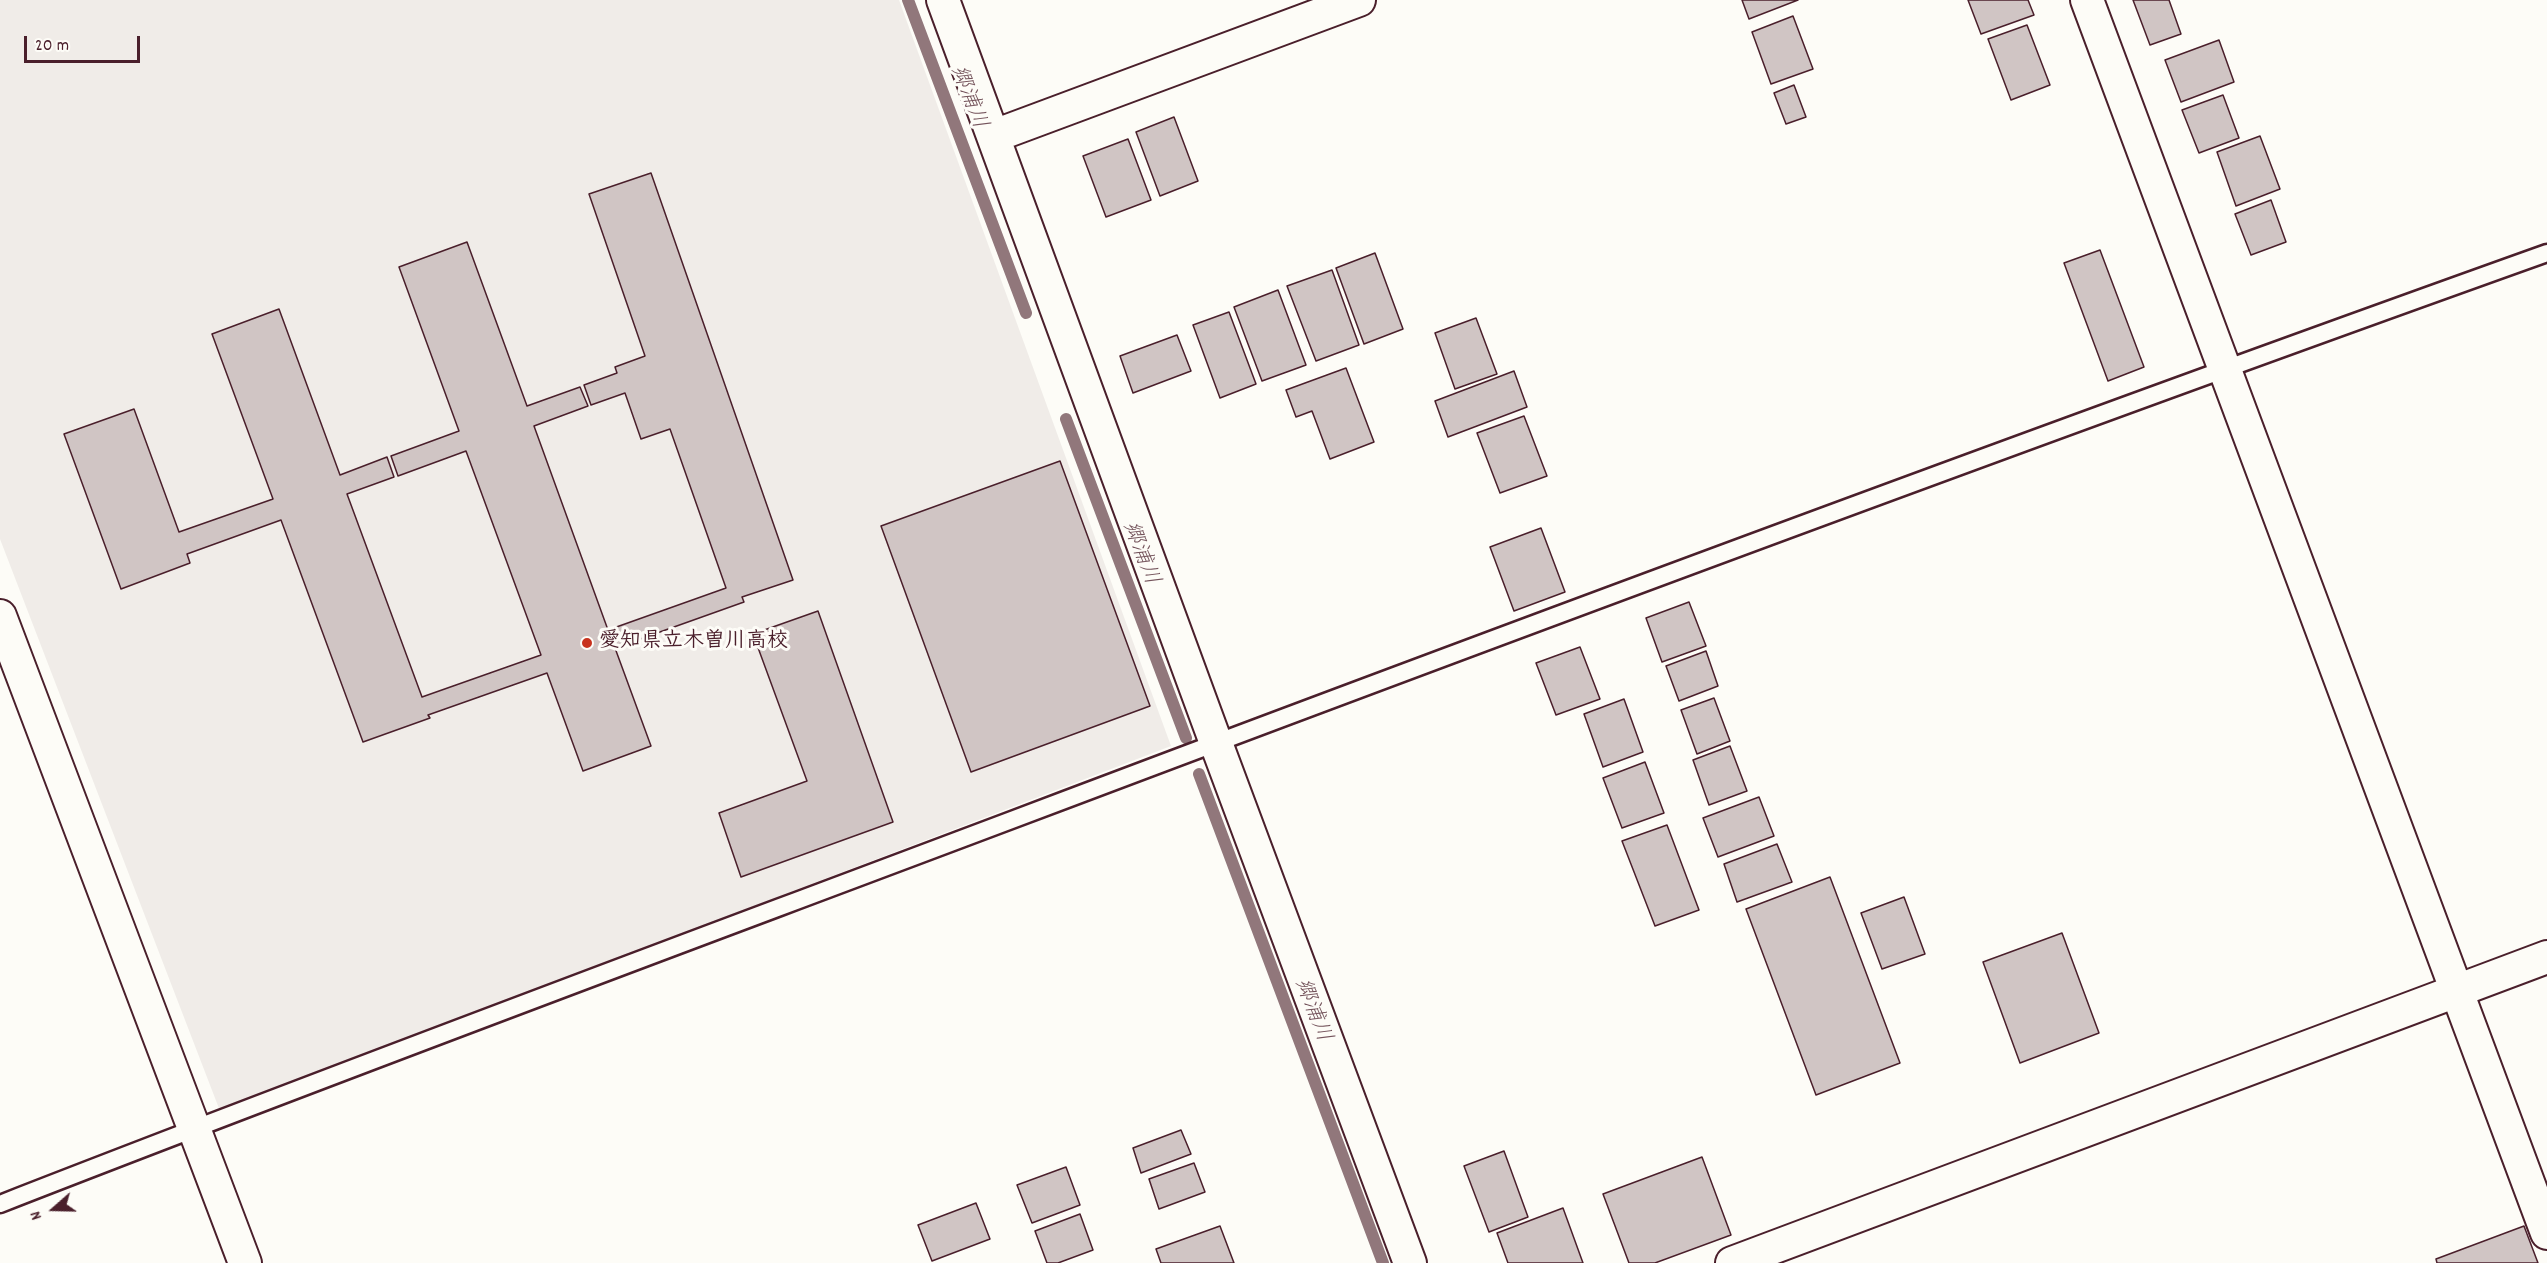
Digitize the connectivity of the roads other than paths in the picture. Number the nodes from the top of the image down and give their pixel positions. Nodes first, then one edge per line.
1 (943, 0) edge
2 (1359, 0) edge
3 (2087, 0) edge
4 (994, 136) junction
5 (2547, 253) edge
6 (2225, 368) junction
7 (0, 616) edge
8 (1216, 743) junction
9 (2547, 957) edge
10 (2456, 991) junction
11 (194, 1128) junction
12 (0, 1204) edge
13 (2547, 1233) edge
14 (245, 1263) edge
15 (1410, 1263) edge
16 (1732, 1263) edge

1 - 4 street
2 - 4 street
3 - 6 street
4 - 8 street
5 - 6 lane
6 - 8 lane
6 - 10 street
7 - 11 street
8 - 11 lane
8 - 15 street
9 - 10 street
10 - 13 street
10 - 16 street
11 - 12 lane
11 - 14 street

